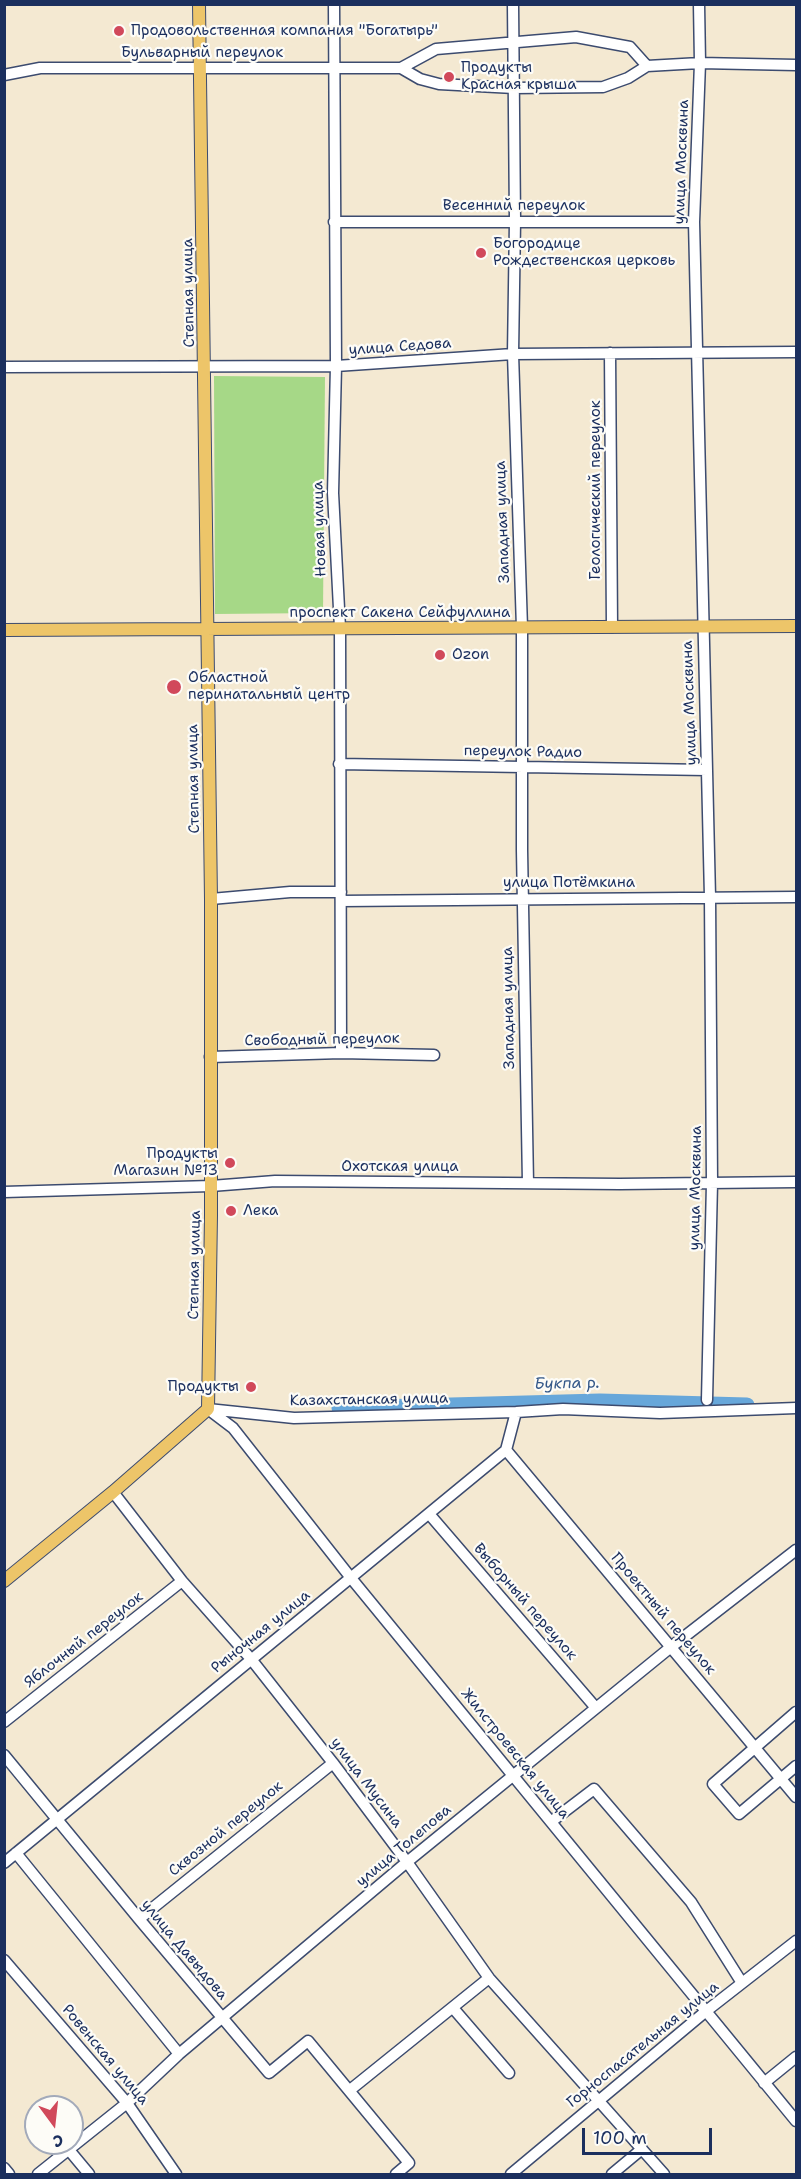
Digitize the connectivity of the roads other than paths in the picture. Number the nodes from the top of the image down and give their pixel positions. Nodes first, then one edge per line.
1 (199, 4) edge
2 (334, 4) edge
3 (513, 4) edge
4 (699, 4) edge
5 (513, 43) junction
6 (700, 63) junction
7 (796, 65) edge
8 (647, 66) junction
9 (200, 68) junction
10 (400, 68) junction
11 (336, 69) junction
12 (4, 75) edge
13 (514, 88) junction
14 (515, 221) junction
15 (334, 222) junction
16 (694, 222) junction
17 (796, 351) edge
18 (696, 352) junction
19 (610, 353) junction
20 (513, 354) junction
21 (336, 366) junction
22 (4, 367) edge
23 (205, 367) junction
24 (702, 626) junction
25 (796, 626) edge
26 (612, 627) junction
27 (340, 628) junction
28 (522, 628) junction
29 (207, 629) junction
30 (4, 630) edge
31 (339, 764) junction
32 (521, 766) junction
33 (707, 770) junction
34 (341, 896) junction
35 (710, 897) junction
36 (796, 897) edge
37 (211, 898) junction
38 (522, 898) junction
39 (341, 1053) junction
40 (434, 1054) dead end
41 (210, 1057) junction
42 (796, 1182) edge
43 (528, 1183) junction
44 (712, 1184) junction
45 (211, 1186) junction
46 (4, 1192) edge
47 (707, 1401) dead end
48 (796, 1408) edge
49 (208, 1409) junction
50 (516, 1412) junction
51 (506, 1450) junction
52 (113, 1492) junction
53 (430, 1515) junction
54 (796, 1550) edge
55 (351, 1578) junction
56 (4, 1581) edge
57 (182, 1581) junction
58 (671, 1647) junction
59 (251, 1659) junction
60 (596, 1708) junction
61 (796, 1712) edge
62 (4, 1722) edge
63 (756, 1747) junction
64 (4, 1755) edge
65 (333, 1763) junction
66 (796, 1766) edge
67 (514, 1774) junction
68 (782, 1779) junction
69 (796, 1797) edge
70 (57, 1818) junction
71 (552, 1821) junction
72 (16, 1852) junction
73 (407, 1862) junction
74 (4, 1863) edge
75 (139, 1919) junction
76 (796, 1941) edge
77 (4, 1960) edge
78 (489, 1978) junction
79 (742, 1983) junction
80 (453, 2008) junction
81 (705, 2012) junction
82 (223, 2020) junction
83 (179, 2054) junction
84 (796, 2057) edge
85 (509, 2073) dead end
86 (764, 2083) junction
87 (350, 2090) junction
88 (597, 2101) junction
89 (127, 2103) junction
90 (796, 2119) edge
91 (84, 2138) edge
92 (642, 2149) junction
93 (63, 2155) edge
94 (73, 2155) edge
95 (4, 2168) edge
96 (9, 2175) edge
97 (38, 2175) edge
98 (89, 2175) edge
99 (176, 2175) edge
100 (396, 2175) edge
101 (511, 2175) edge
102 (612, 2175) edge
103 (664, 2175) edge

1 - 9 main road, Степная улица
2 - 11 street, Новая улица
3 - 5 street, Западная улица
4 - 6 street, улица Москвина
5 - 8 street, Бульварный переулок
5 - 10 street, Бульварный переулок
5 - 13 street, Западная улица
6 - 7 street, Бульварный переулок
6 - 8 street, Бульварный переулок
6 - 16 street, улица Москвина
8 - 13 street, Бульварный переулок
9 - 11 street, Бульварный переулок
9 - 12 street, Бульварный переулок
9 - 23 main road, Степная улица
10 - 11 street, Бульварный переулок
10 - 13 street, Бульварный переулок
11 - 15 street, Новая улица
13 - 14 street, Западная улица
14 - 15 street, Весенний переулок
14 - 16 street, Весенний переулок
14 - 20 street, Западная улица
15 - 21 street, Новая улица
16 - 18 street, улица Москвина
17 - 18 street, улица Седова
18 - 19 street, улица Седова
18 - 24 street, улица Москвина
19 - 20 street, улица Седова
19 - 26 street, Геологический переулок
20 - 21 street, улица Седова
20 - 28 street, Западная улица
21 - 23 street, улица Седова
21 - 27 street, Новая улица
22 - 23 street, улица Седова
23 - 29 main road, Степная улица
24 - 25 main road, проспект Сакена Сейфуллина
24 - 26 main road, проспект Сакена Сейфуллина
24 - 33 street, улица Москвина
26 - 28 main road, проспект Сакена Сейфуллина
27 - 28 main road, проспект Сакена Сейфуллина
27 - 29 main road, проспект Сакена Сейфуллина
27 - 31 street, Новая улица
28 - 32 street, Западная улица
29 - 30 main road, проспект Сакена Сейфуллина
29 - 37 main road, Степная улица
31 - 32 street, переулок Радио
31 - 34 street, Новая улица
32 - 33 street, переулок Радио
32 - 38 street, Западная улица
33 - 35 street, улица Москвина
34 - 37 street, улица Потёмкина
34 - 38 street, улица Потёмкина
34 - 39 street, Новая улица
35 - 36 street, улица Потёмкина
35 - 38 street, улица Потёмкина
35 - 44 street, улица Москвина
37 - 41 main road, Степная улица
38 - 43 street, Западная улица
39 - 40 street, Свободный переулок
39 - 41 street, Свободный переулок
41 - 45 main road, Степная улица
42 - 44 street, Охотская улица
43 - 44 street, Охотская улица
43 - 45 street, Охотская улица
44 - 47 street, улица Москвина
45 - 46 street, Охотская улица
45 - 49 main road, Степная улица
48 - 50 street, Казахстанская улица
49 - 50 street, Казахстанская улица
49 - 52 main road
49 - 55 street, Жилстроевская улица
50 - 51 street
51 - 53 street, Рыночная улица
51 - 58 street, Проектный переулок
52 - 56 main road
52 - 57 street, улица Мусина
53 - 55 street, Рыночная улица
53 - 60 street, Выборный переулок
54 - 58 street, улица Толепова
55 - 59 street, Рыночная улица
55 - 67 street, Жилстроевская улица
57 - 59 street, улица Мусина
57 - 62 street, Яблочный переулок
58 - 60 street, улица Толепова
58 - 63 street, Проектный переулок
59 - 65 street, улица Мусина
59 - 70 street, Рыночная улица
60 - 67 street, улица Толепова
61 - 63 street
63 - 68 street, Проектный переулок
63 - 68 street
64 - 70 street, улица Давыдова
65 - 73 street, улица Мусина
65 - 75 street, Сквозной переулок
66 - 68 street
67 - 71 street, Жилстроевская улица
67 - 73 street, улица Толепова
68 - 69 street, Проектный переулок
70 - 72 street, Рыночная улица
70 - 75 street, улица Давыдова
71 - 79 street
71 - 81 street, Жилстроевская улица
72 - 74 street, Рыночная улица
72 - 83 street
73 - 78 street, улица Мусина
73 - 82 street, улица Толепова
75 - 82 street, улица Давыдова
76 - 79 street, Горноспасательная улица
77 - 89 street, Ровенская улица
78 - 80 street
78 - 88 street, улица Мусина
79 - 81 street, Горноспасательная улица
80 - 85 street
80 - 87 street
81 - 86 street, Жилстроевская улица
81 - 88 street, Горноспасательная улица
82 - 83 street, улица Толепова
82 - 87 street, улица Давыдова
83 - 89 street, улица Толепова
84 - 86 street
86 - 90 street, Жилстроевская улица
87 - 100 street, улица Давыдова
88 - 92 street, улица Мусина
88 - 101 street, Горноспасательная улица
89 - 91 street, улица Толепова
89 - 99 street, Ровенская улица
92 - 102 street
92 - 103 street, улица Мусина
93 - 97 street, улица Толепова
94 - 98 street
95 - 96 street

